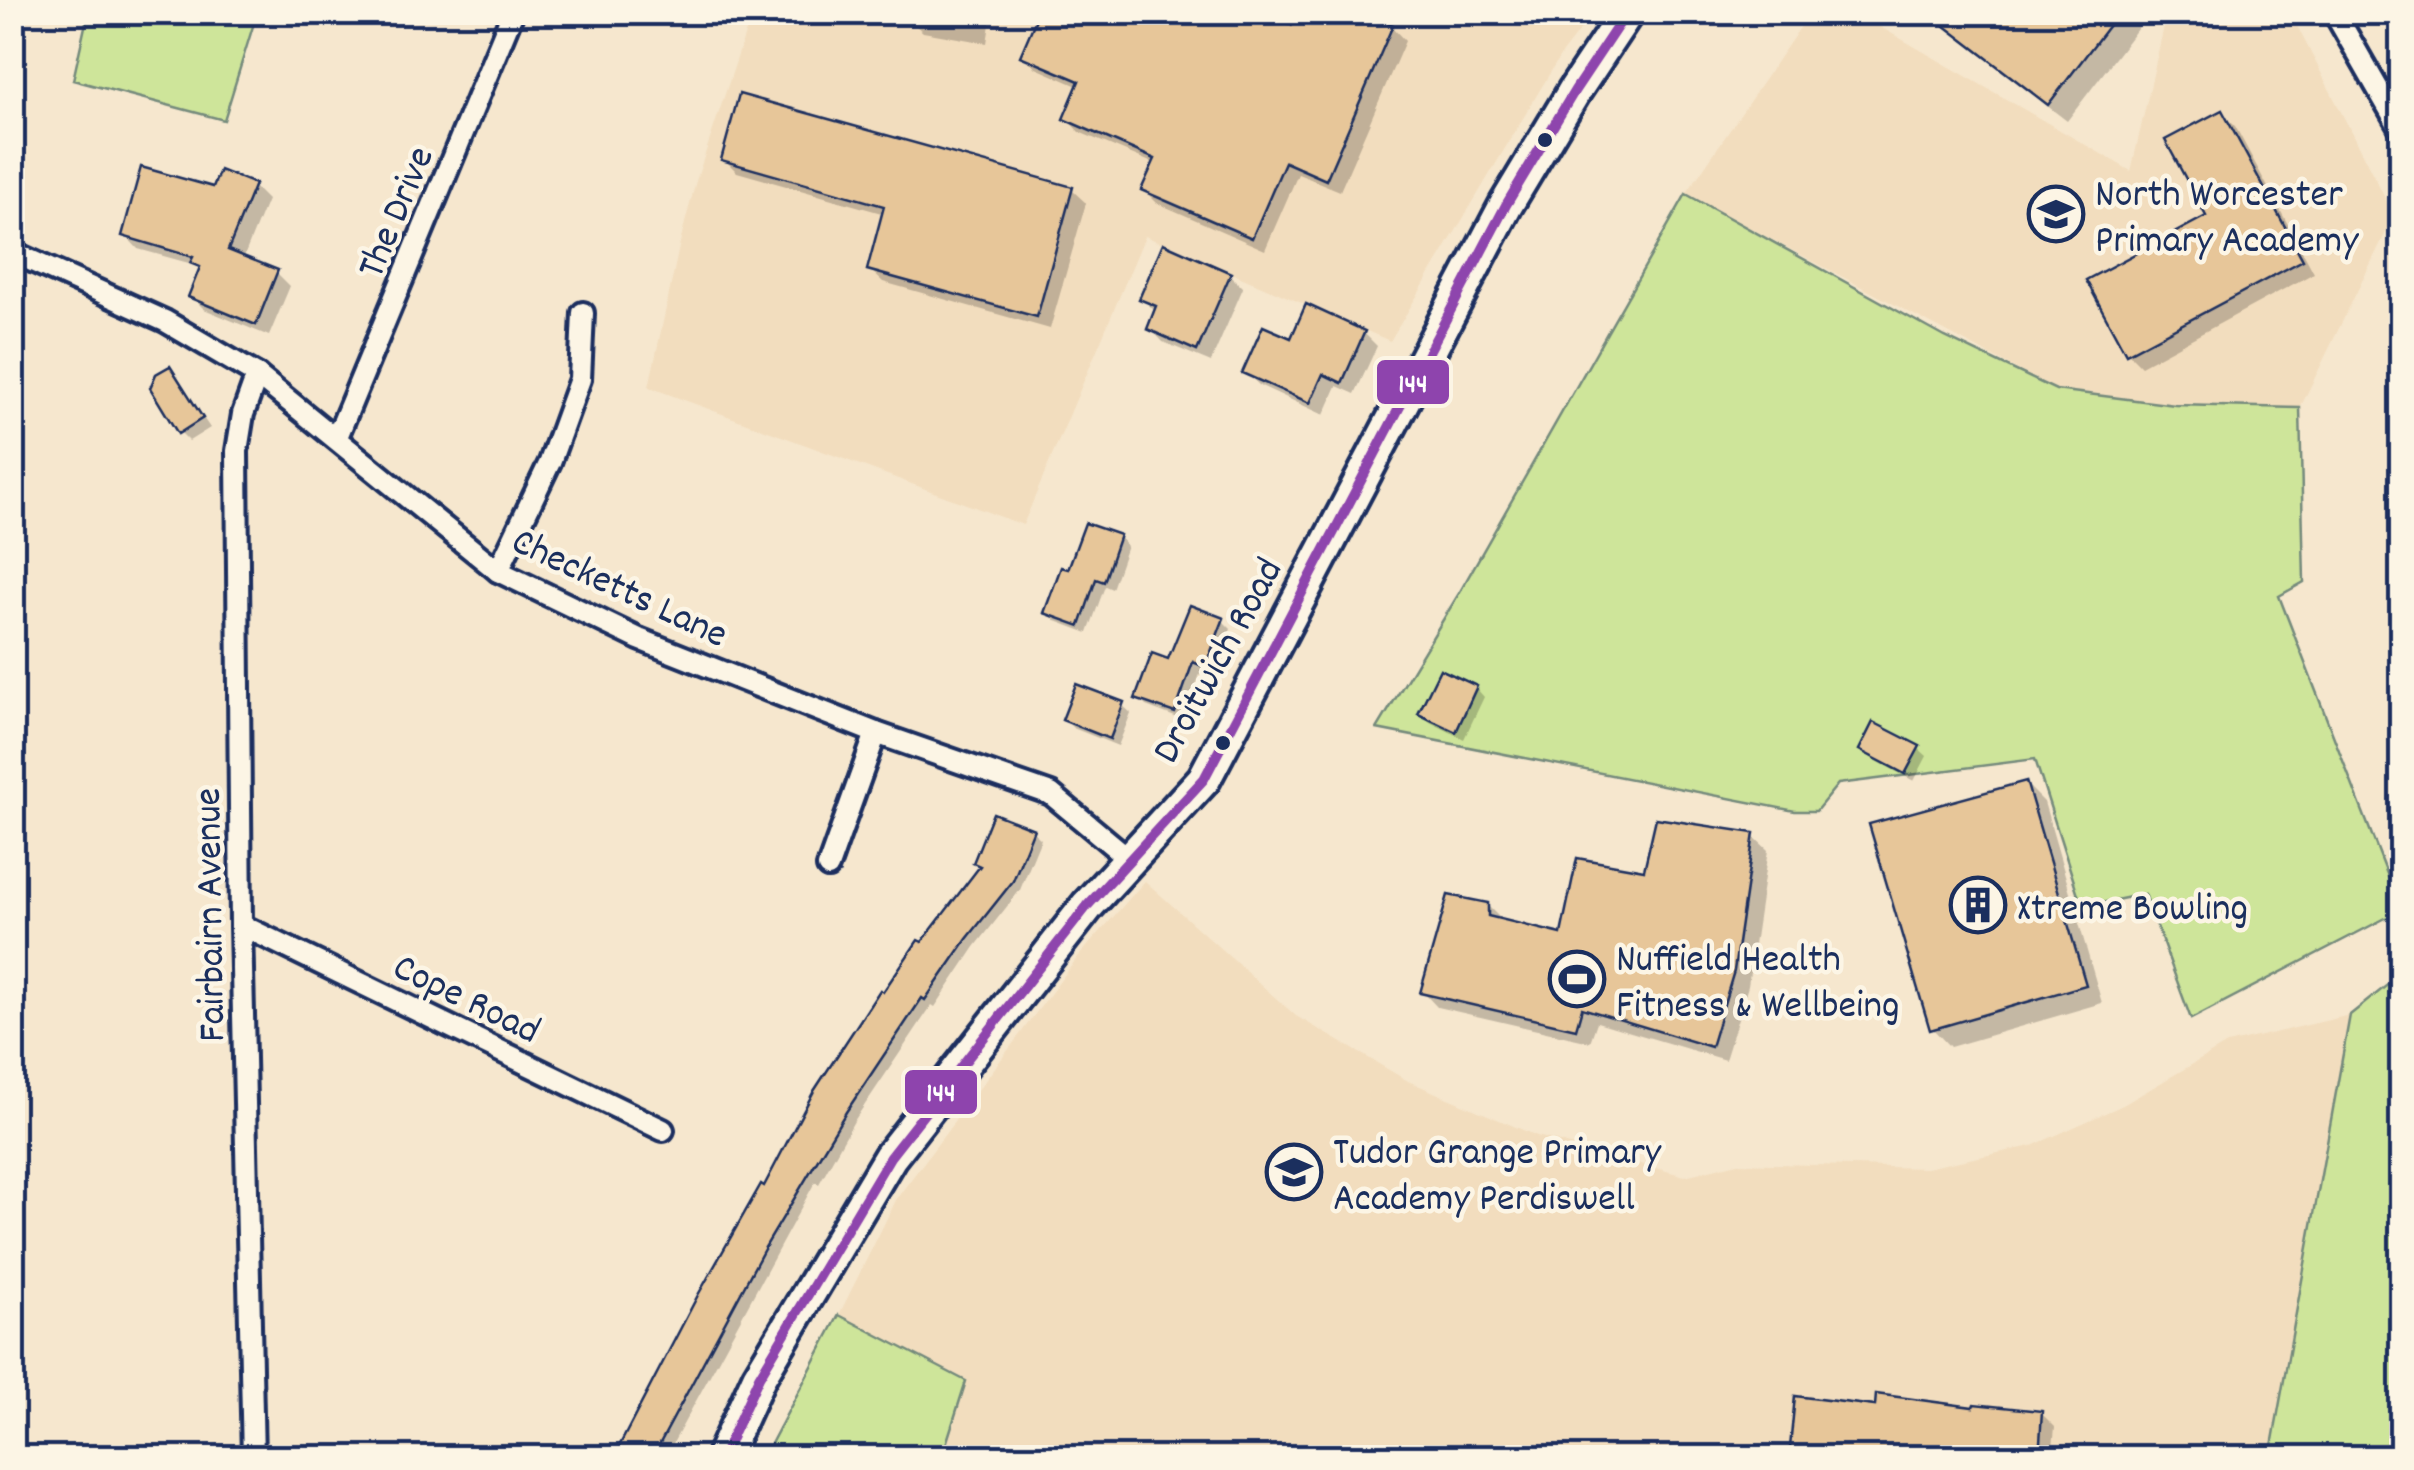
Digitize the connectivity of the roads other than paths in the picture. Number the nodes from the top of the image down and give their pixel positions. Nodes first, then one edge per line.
1 (513, 12) edge
2 (1627, 12) edge
3 (2334, 12) edge
4 (2402, 131) edge
5 (12, 252) edge
6 (583, 314) dead end
7 (258, 374) junction
8 (337, 437) junction
9 (498, 571) junction
10 (876, 733) junction
11 (1129, 858) junction
12 (828, 867) dead end
13 (241, 924) junction
14 (664, 1130) dead end
15 (253, 1458) edge
16 (722, 1458) edge

1 - 8 street, The Drive
2 - 11 main road, Droitwich Road
3 - 4 street
5 - 7 street, Checketts Lane
6 - 9 street
7 - 8 street, Checketts Lane
7 - 13 street, Fairbairn Avenue
8 - 9 street, Checketts Lane
9 - 10 street, Checketts Lane
10 - 11 street, Checketts Lane
10 - 12 street
11 - 16 main road, Droitwich Road
13 - 14 street, Cope Road
13 - 15 street, Fairbairn Avenue

